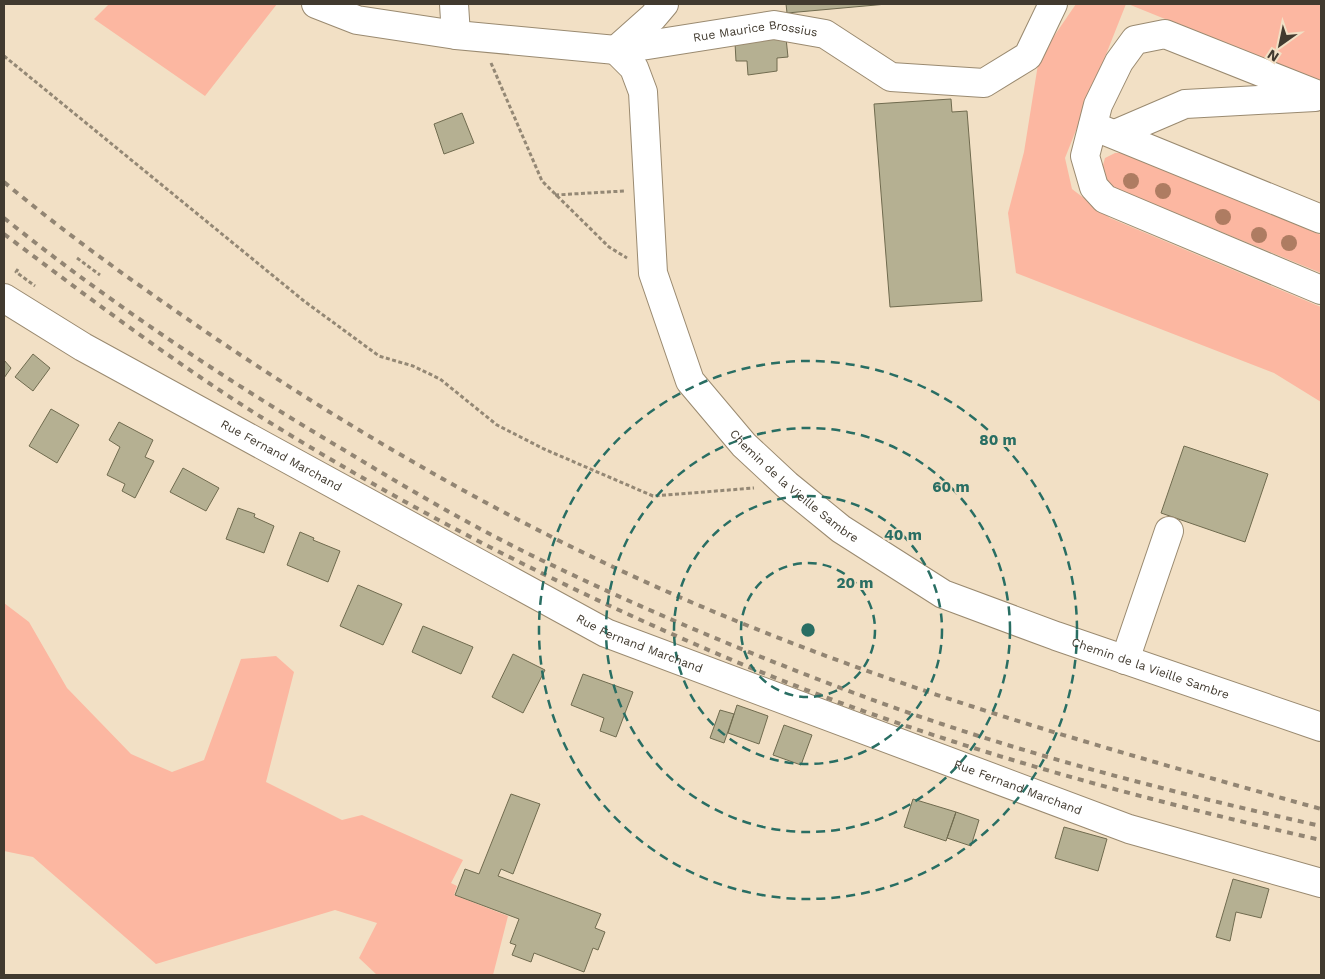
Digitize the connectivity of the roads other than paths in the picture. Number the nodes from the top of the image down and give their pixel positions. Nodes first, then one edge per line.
1 (316, 4) edge
2 (454, 4) edge
3 (664, 4) edge
4 (1053, 4) edge
5 (467, 36) junction
6 (616, 50) junction
7 (1321, 96) edge
8 (1104, 130) junction
9 (1321, 219) edge
10 (1321, 290) edge
11 (4, 298) edge
12 (1168, 530) dead end
13 (1125, 660) junction
14 (1321, 727) edge
15 (1321, 883) edge

1 - 5 street, Rue Maurice Brossius
2 - 5 street
3 - 6 street
4 - 6 street, Rue Maurice Brossius
5 - 6 street, Rue Maurice Brossius
6 - 13 street, Chemin de la Vieille Sambre
7 - 8 street
7 - 8 street
8 - 9 street
8 - 10 street
11 - 15 street, Rue Fernand Marchand
12 - 13 street
13 - 14 street, Chemin de la Vieille Sambre

